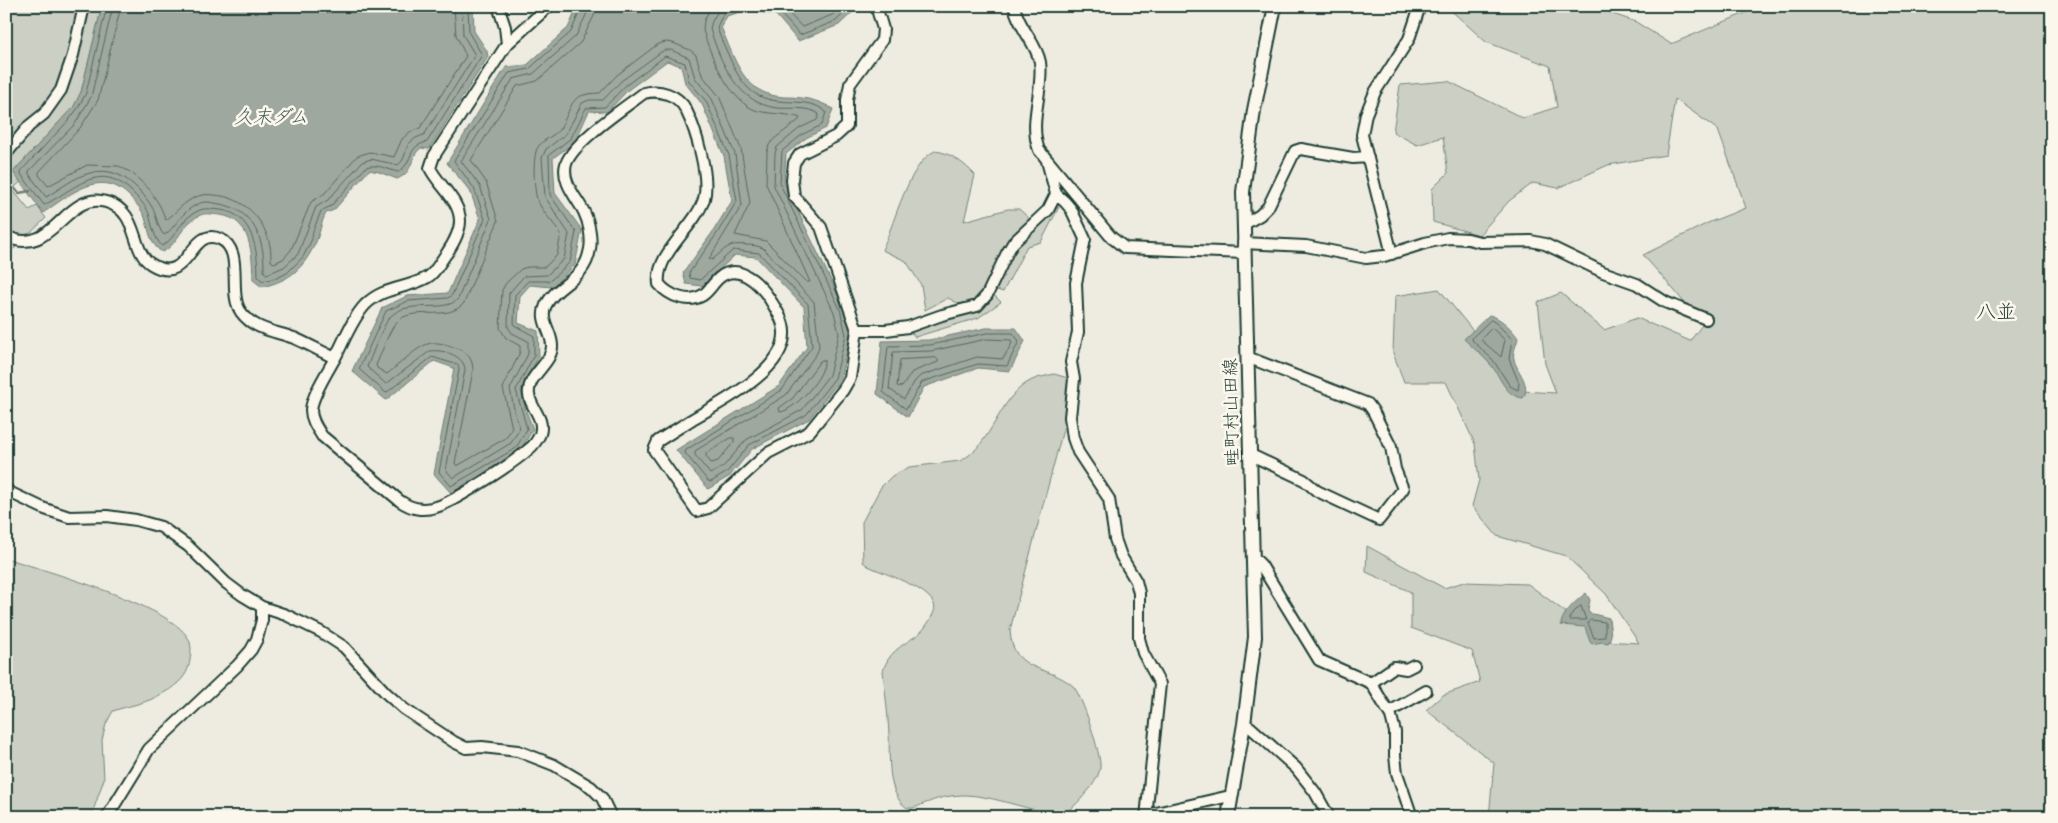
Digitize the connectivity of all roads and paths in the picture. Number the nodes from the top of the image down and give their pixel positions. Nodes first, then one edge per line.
1 (84, 6) edge
2 (498, 6) edge
3 (549, 6) edge
4 (876, 6) edge
5 (1014, 6) edge
6 (1275, 6) edge
7 (1420, 6) edge
8 (507, 44) junction
9 (6, 154) edge
10 (1368, 157) junction
11 (1047, 161) junction
12 (1056, 194) junction
13 (1243, 225) junction
14 (6, 236) edge
15 (1244, 248) junction
16 (1392, 254) junction
17 (1706, 319) dead end
18 (857, 330) junction
19 (1247, 357) junction
20 (335, 358) junction
21 (1249, 454) junction
22 (6, 489) edge
23 (1254, 558) junction
24 (262, 607) junction
25 (1414, 665) dead end
26 (1371, 683) junction
27 (1426, 691) dead end
28 (1388, 712) junction
29 (1244, 724) junction
30 (1230, 796) junction
31 (1146, 816) edge
32 (107, 817) edge
33 (611, 817) edge
34 (1228, 817) edge
35 (1329, 817) edge
36 (1412, 817) edge

1 - 9 street
2 - 8 street
3 - 8 street
4 - 18 street
5 - 11 street
6 - 13 main road, 畦町村山田線
7 - 10 street
8 - 20 street
10 - 13 street
10 - 16 street
11 - 12 street
11 - 15 street
12 - 18 street
12 - 31 street
13 - 15 main road, 畦町村山田線
14 - 20 street
15 - 16 street
15 - 19 main road, 畦町村山田線
16 - 17 street
18 - 20 street
19 - 21 main road, 畦町村山田線
19 - 21 street
21 - 23 main road, 畦町村山田線
22 - 24 street
23 - 26 street
23 - 29 main road, 畦町村山田線
24 - 32 street
24 - 33 street
25 - 26 street
26 - 28 street
27 - 28 street
28 - 36 street
29 - 30 main road, 畦町村山田線
29 - 35 street
30 - 31 street
30 - 34 main road, 畦町村山田線

